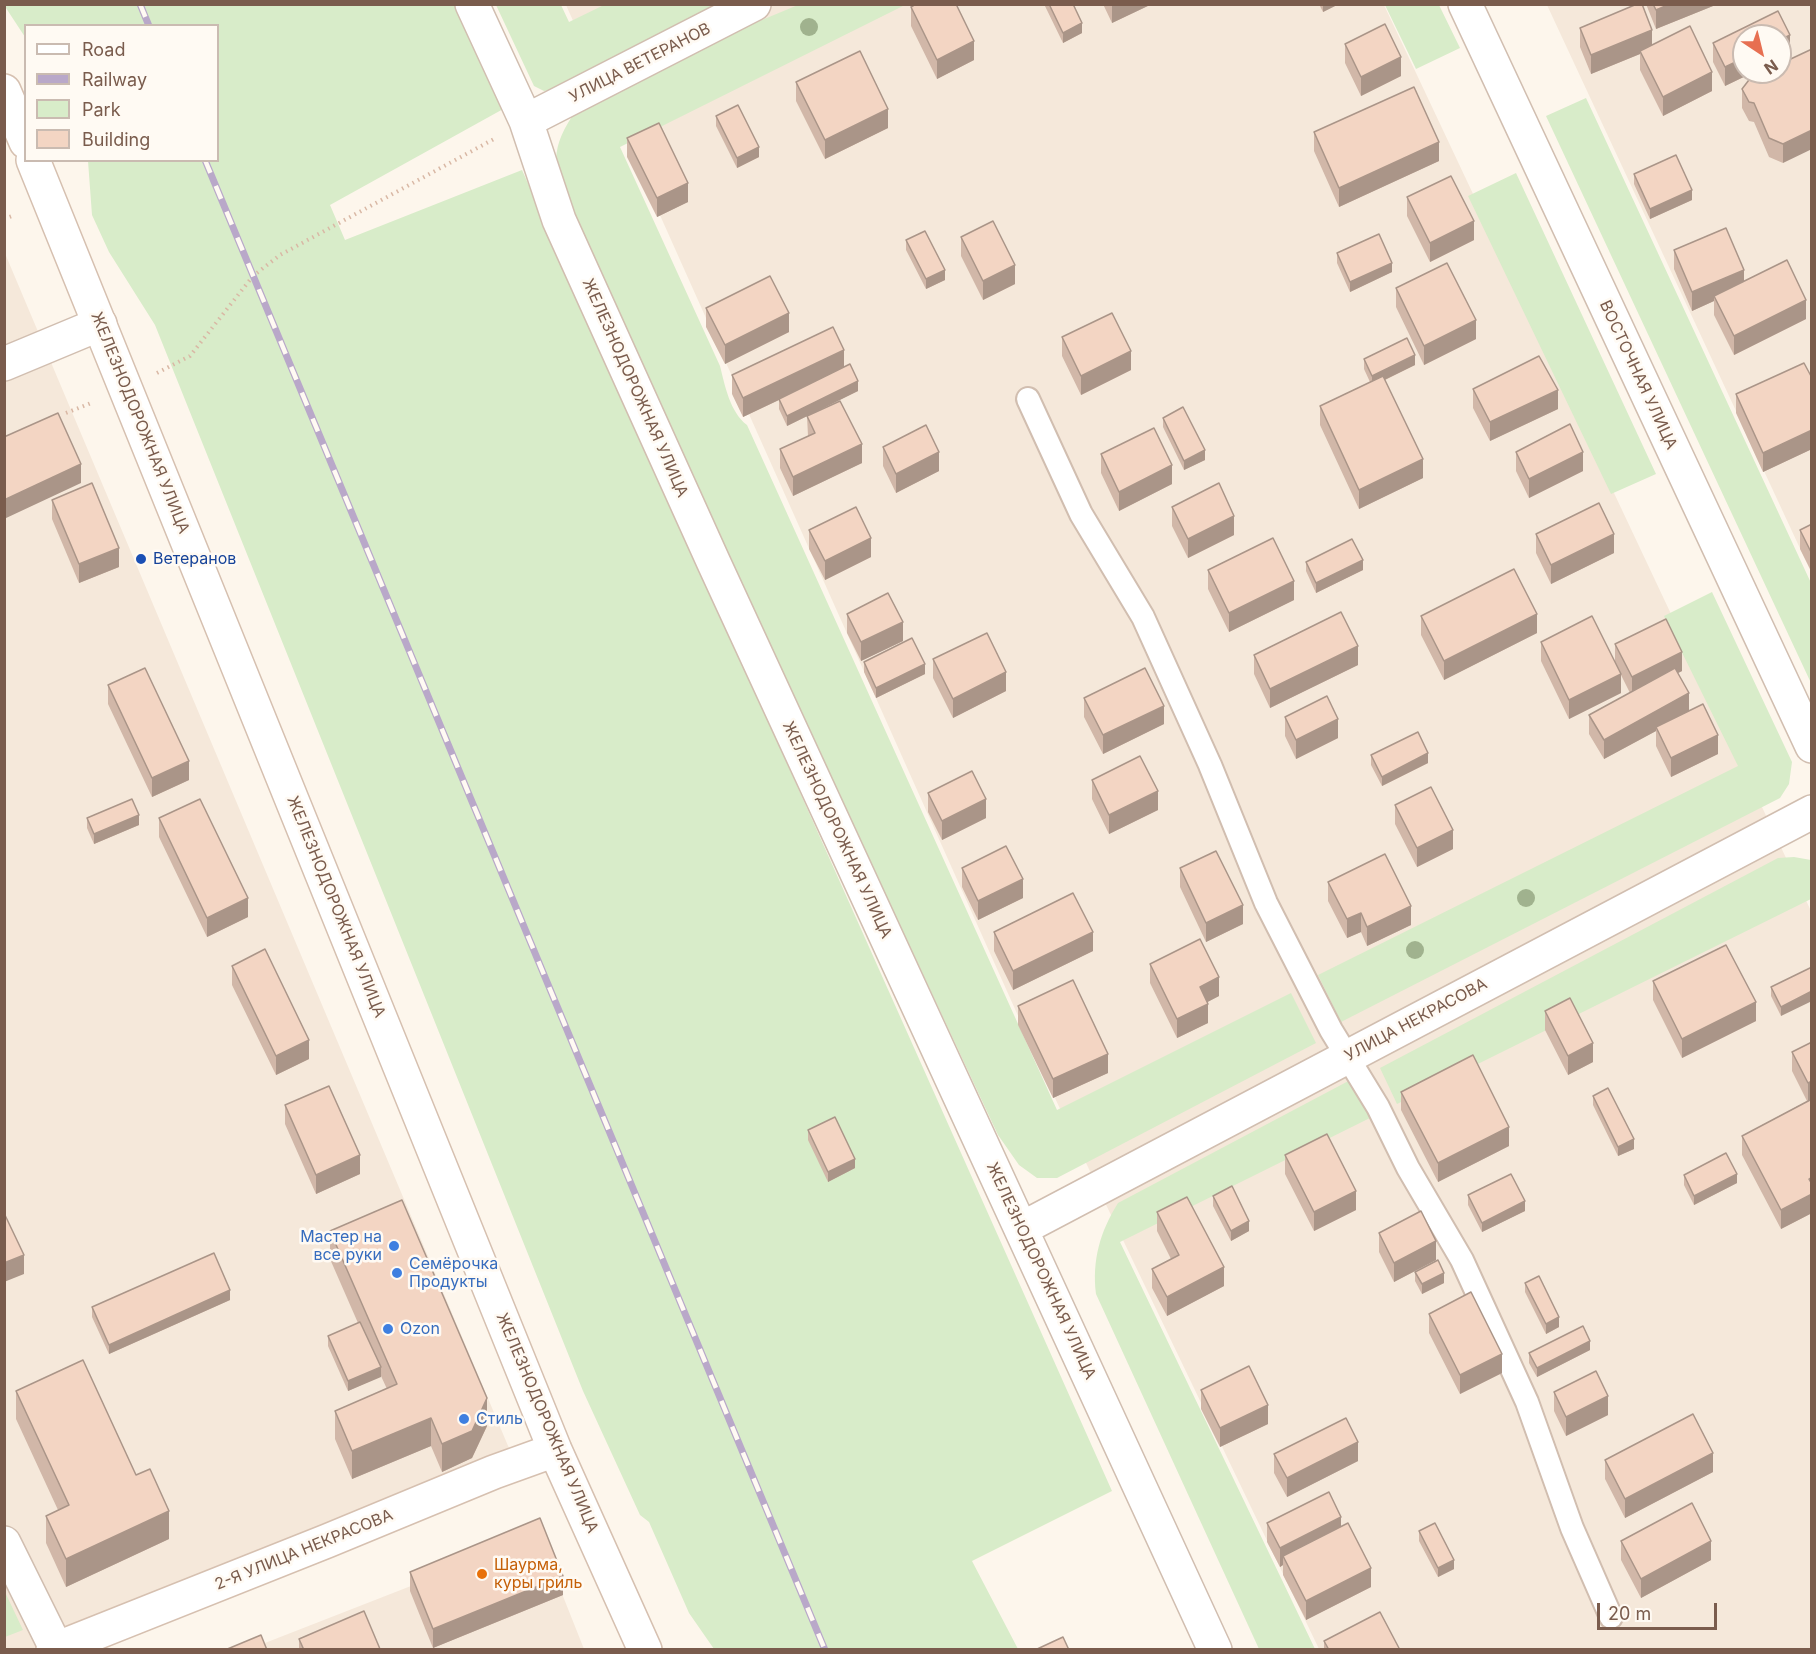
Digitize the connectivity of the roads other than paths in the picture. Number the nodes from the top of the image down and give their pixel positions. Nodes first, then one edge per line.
1 (472, 4) edge
2 (754, 4) edge
3 (1465, 4) edge
4 (4, 91) edge
5 (526, 122) junction
6 (24, 137) edge
7 (34, 162) edge
8 (100, 324) junction
9 (4, 364) edge
10 (1028, 399) dead end
11 (1812, 746) edge
12 (1812, 812) edge
13 (1347, 1056) junction
14 (1022, 1229) junction
15 (555, 1450) junction
16 (4, 1543) edge
17 (1611, 1617) dead end
18 (55, 1649) edge
19 (645, 1650) edge
20 (1215, 1650) edge

1 - 5 street, ЖЕЛЕЗНОДОРОЖНАЯ УЛИЦА
2 - 5 street, УЛИЦА ВЕТЕРАНОВ
3 - 11 street, ВОСТОЧНАЯ УЛИЦА
4 - 6 street
5 - 14 street, ЖЕЛЕЗНОДОРОЖНАЯ УЛИЦА
7 - 8 street, ЖЕЛЕЗНОДОРОЖНАЯ УЛИЦА
8 - 9 street
8 - 15 street, ЖЕЛЕЗНОДОРОЖНАЯ УЛИЦА
10 - 13 lane
12 - 13 street, УЛИЦА НЕКРАСОВА
13 - 14 street, УЛИЦА НЕКРАСОВА
13 - 17 lane
14 - 20 street, ЖЕЛЕЗНОДОРОЖНАЯ УЛИЦА
15 - 18 street, 2-Я УЛИЦА НЕКРАСОВА
15 - 19 street, ЖЕЛЕЗНОДОРОЖНАЯ УЛИЦА
16 - 18 street

